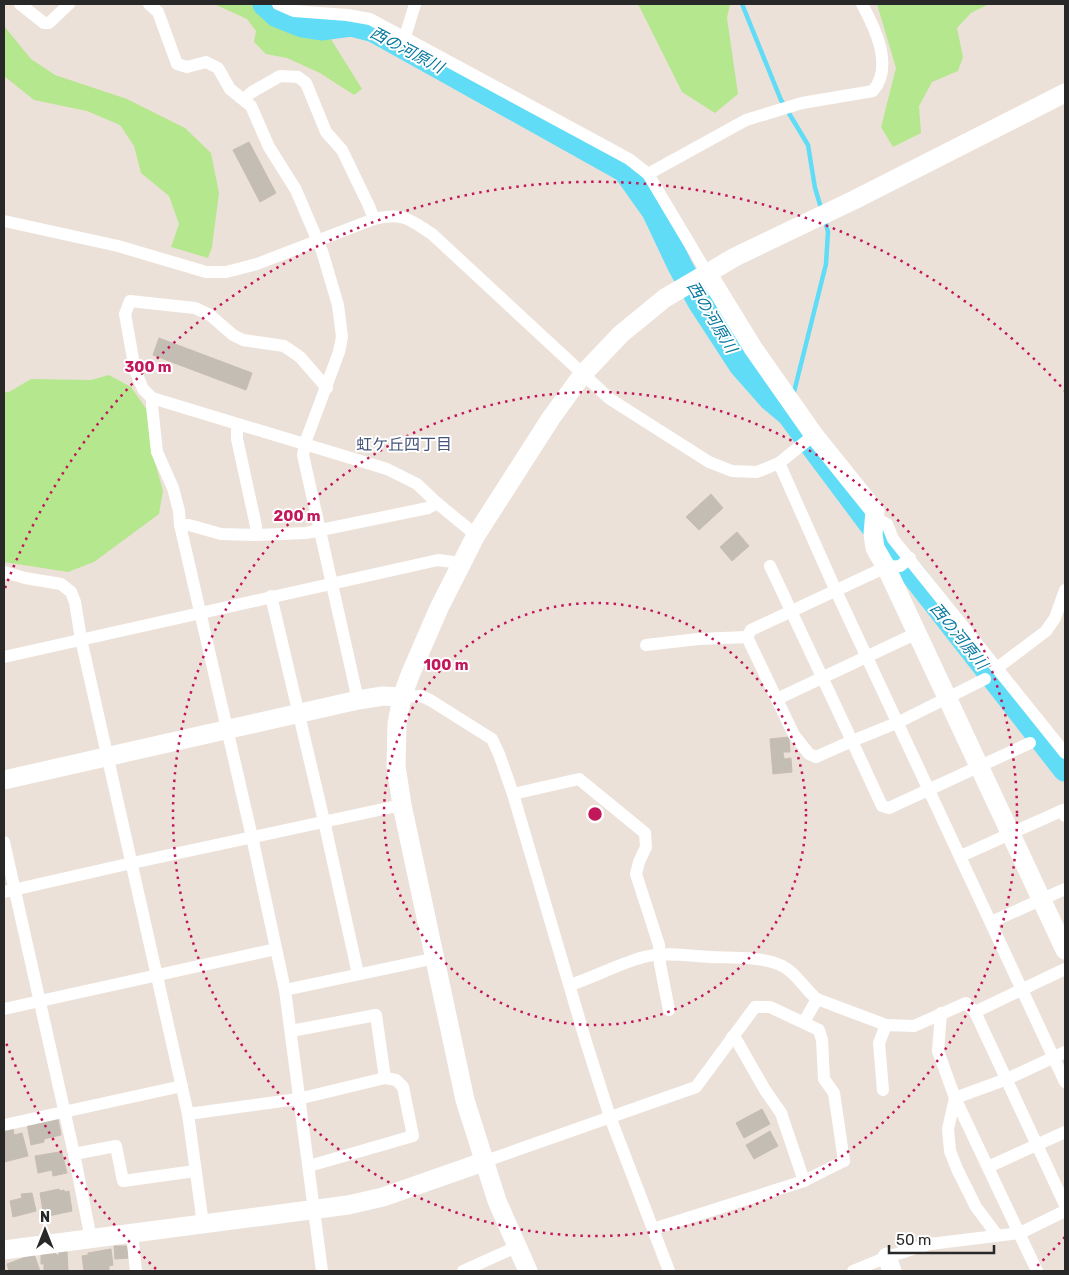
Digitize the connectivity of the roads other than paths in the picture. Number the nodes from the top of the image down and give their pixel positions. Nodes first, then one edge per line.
1 (20, 4) edge
2 (69, 4) edge
3 (149, 4) edge
4 (278, 4) edge
5 (415, 4) edge
6 (862, 4) edge
7 (404, 37) junction
8 (1065, 93) edge
9 (244, 98) junction
10 (648, 174) junction
11 (374, 219) junction
12 (4, 221) edge
13 (318, 240) junction
14 (708, 273) junction
15 (583, 374) junction
16 (327, 388) junction
17 (152, 398) junction
18 (237, 424) junction
19 (814, 435) junction
20 (305, 443) junction
21 (779, 463) junction
22 (437, 503) junction
23 (180, 525) junction
24 (875, 525) junction
25 (319, 531) junction
26 (256, 535) junction
27 (476, 535) junction
28 (462, 563) junction
29 (900, 563) junction
30 (770, 566) dead end
31 (4, 572) edge
32 (332, 583) junction
33 (836, 590) junction
34 (1065, 590) edge
35 (270, 596) junction
36 (199, 612) junction
37 (792, 612) junction
38 (917, 633) junction
39 (747, 637) junction
40 (81, 639) junction
41 (646, 645) dead end
42 (867, 656) junction
43 (4, 657) edge
44 (997, 668) junction
45 (822, 677) junction
46 (984, 679) dead end
47 (402, 697) junction
48 (948, 697) junction
49 (777, 699) junction
50 (358, 700) junction
51 (298, 714) junction
52 (899, 722) junction
53 (226, 731) junction
54 (852, 741) junction
55 (1030, 744) dead end
56 (1065, 753) edge
57 (108, 756) junction
58 (978, 766) junction
59 (4, 780) edge
60 (929, 790) junction
61 (514, 794) junction
62 (402, 805) junction
63 (1065, 816) edge
64 (324, 821) junction
65 (1011, 834) junction
66 (252, 837) junction
67 (4, 842) edge
68 (960, 856) junction
69 (132, 863) junction
70 (1065, 889) edge
71 (9, 891) edge
72 (1042, 900) junction
73 (991, 922) junction
74 (276, 949) junction
75 (1065, 950) edge
76 (660, 955) junction
77 (436, 958) junction
78 (1065, 969) edge
79 (358, 974) junction
80 (156, 976) junction
81 (570, 985) junction
82 (285, 990) junction
83 (1022, 990) junction
84 (817, 999) junction
85 (39, 1001) junction
86 (4, 1009) edge
87 (668, 1010) dead end
88 (975, 1012) junction
89 (941, 1013) junction
90 (804, 1022) junction
91 (886, 1025) junction
92 (291, 1031) junction
93 (732, 1037) junction
94 (1060, 1055) edge
95 (385, 1078) junction
96 (1007, 1079) junction
97 (1065, 1082) edge
98 (182, 1086) junction
99 (883, 1090) dead end
100 (955, 1098) junction
101 (298, 1099) junction
102 (64, 1112) junction
103 (188, 1114) junction
104 (610, 1117) junction
105 (4, 1124) edge
106 (1065, 1132) edge
107 (1037, 1145) junction
108 (74, 1154) junction
109 (483, 1162) junction
110 (309, 1166) junction
111 (988, 1167) junction
112 (195, 1171) junction
113 (804, 1180) junction
114 (1065, 1205) edge
115 (314, 1208) junction
116 (1065, 1211) edge
117 (202, 1224) junction
118 (653, 1229) junction
119 (1020, 1233) junction
120 (132, 1234) junction
121 (997, 1236) junction
122 (91, 1240) junction
123 (516, 1247) junction
124 (4, 1250) edge
125 (889, 1264) edge
126 (136, 1271) edge
127 (322, 1271) edge
128 (463, 1271) edge
129 (528, 1271) edge
130 (669, 1271) edge
131 (853, 1271) edge
132 (1037, 1271) edge

1 - 2 street
3 - 9 street
4 - 7 street
5 - 7 street
6 - 10 street
7 - 10 street
8 - 14 street
9 - 11 street
9 - 13 street
10 - 14 street
11 - 13 street
11 - 15 street
12 - 13 street
13 - 16 street
14 - 15 street
14 - 19 street
15 - 21 street
15 - 27 street
16 - 17 street
16 - 20 street
17 - 18 street
17 - 23 street
18 - 20 street
18 - 26 street
19 - 21 street
19 - 24 street
20 - 22 street
20 - 25 street
21 - 33 street
22 - 25 street
22 - 27 street
23 - 26 street
23 - 36 street
24 - 29 street
24 - 29 street
25 - 26 street
25 - 32 street
27 - 28 street
28 - 32 street
28 - 47 street
29 - 33 street
29 - 38 street
29 - 44 street
30 - 37 street
31 - 40 street
32 - 35 street
32 - 50 street
33 - 37 street
33 - 42 street
34 - 44 street
35 - 36 street
35 - 51 street
36 - 40 street
36 - 53 street
37 - 39 street
37 - 45 street
38 - 42 street
38 - 48 street
39 - 41 street
39 - 49 street
40 - 43 street
40 - 57 street
42 - 45 street
42 - 52 street
44 - 56 street
45 - 49 street
45 - 54 street
46 - 48 street
47 - 50 street
47 - 61 street
47 - 62 street
48 - 52 street
48 - 58 street
49 - 54 street
50 - 51 street
51 - 53 street
51 - 64 street
52 - 54 street
52 - 60 street
53 - 57 street
53 - 66 street
54 - 60 street
55 - 58 street
57 - 59 street
57 - 69 street
58 - 60 street
58 - 65 street
60 - 68 street
61 - 76 street
61 - 81 street
62 - 64 street
62 - 77 street
63 - 65 street
64 - 66 street
64 - 79 street
65 - 68 street
65 - 72 street
66 - 69 street
66 - 74 street
67 - 71 street
68 - 73 street
69 - 71 street
69 - 80 street
70 - 72 street
71 - 85 street
72 - 73 street
72 - 75 street
73 - 83 street
74 - 80 street
74 - 82 street
76 - 81 street
76 - 84 street
76 - 87 street
77 - 79 street
77 - 109 street
78 - 83 street
79 - 82 street
80 - 85 street
80 - 98 street
81 - 104 street
82 - 92 street
83 - 88 street
83 - 94 street
84 - 90 street
84 - 91 street
85 - 86 street
85 - 102 street
88 - 89 street
88 - 96 street
89 - 91 street
89 - 100 street
90 - 93 street
90 - 113 street
91 - 99 street
92 - 95 street
92 - 101 street
93 - 104 street
93 - 113 street
94 - 96 street
94 - 97 street
95 - 101 street
95 - 110 street
96 - 100 street
96 - 107 street
98 - 102 street
98 - 103 street
100 - 111 street
100 - 121 street
101 - 103 street
101 - 110 street
102 - 105 street
102 - 108 street
103 - 112 street
104 - 109 street
104 - 118 street
106 - 107 street
107 - 111 street
107 - 114 street
108 - 112 street
108 - 122 street
109 - 115 street
109 - 123 street
110 - 115 street
111 - 119 street
112 - 117 street
113 - 118 street
115 - 117 street
115 - 127 street
116 - 119 street
117 - 120 street
118 - 130 street
119 - 121 street
119 - 132 street
120 - 122 street
120 - 126 street
121 - 125 street
122 - 124 street
123 - 128 street
123 - 129 street
125 - 131 street

